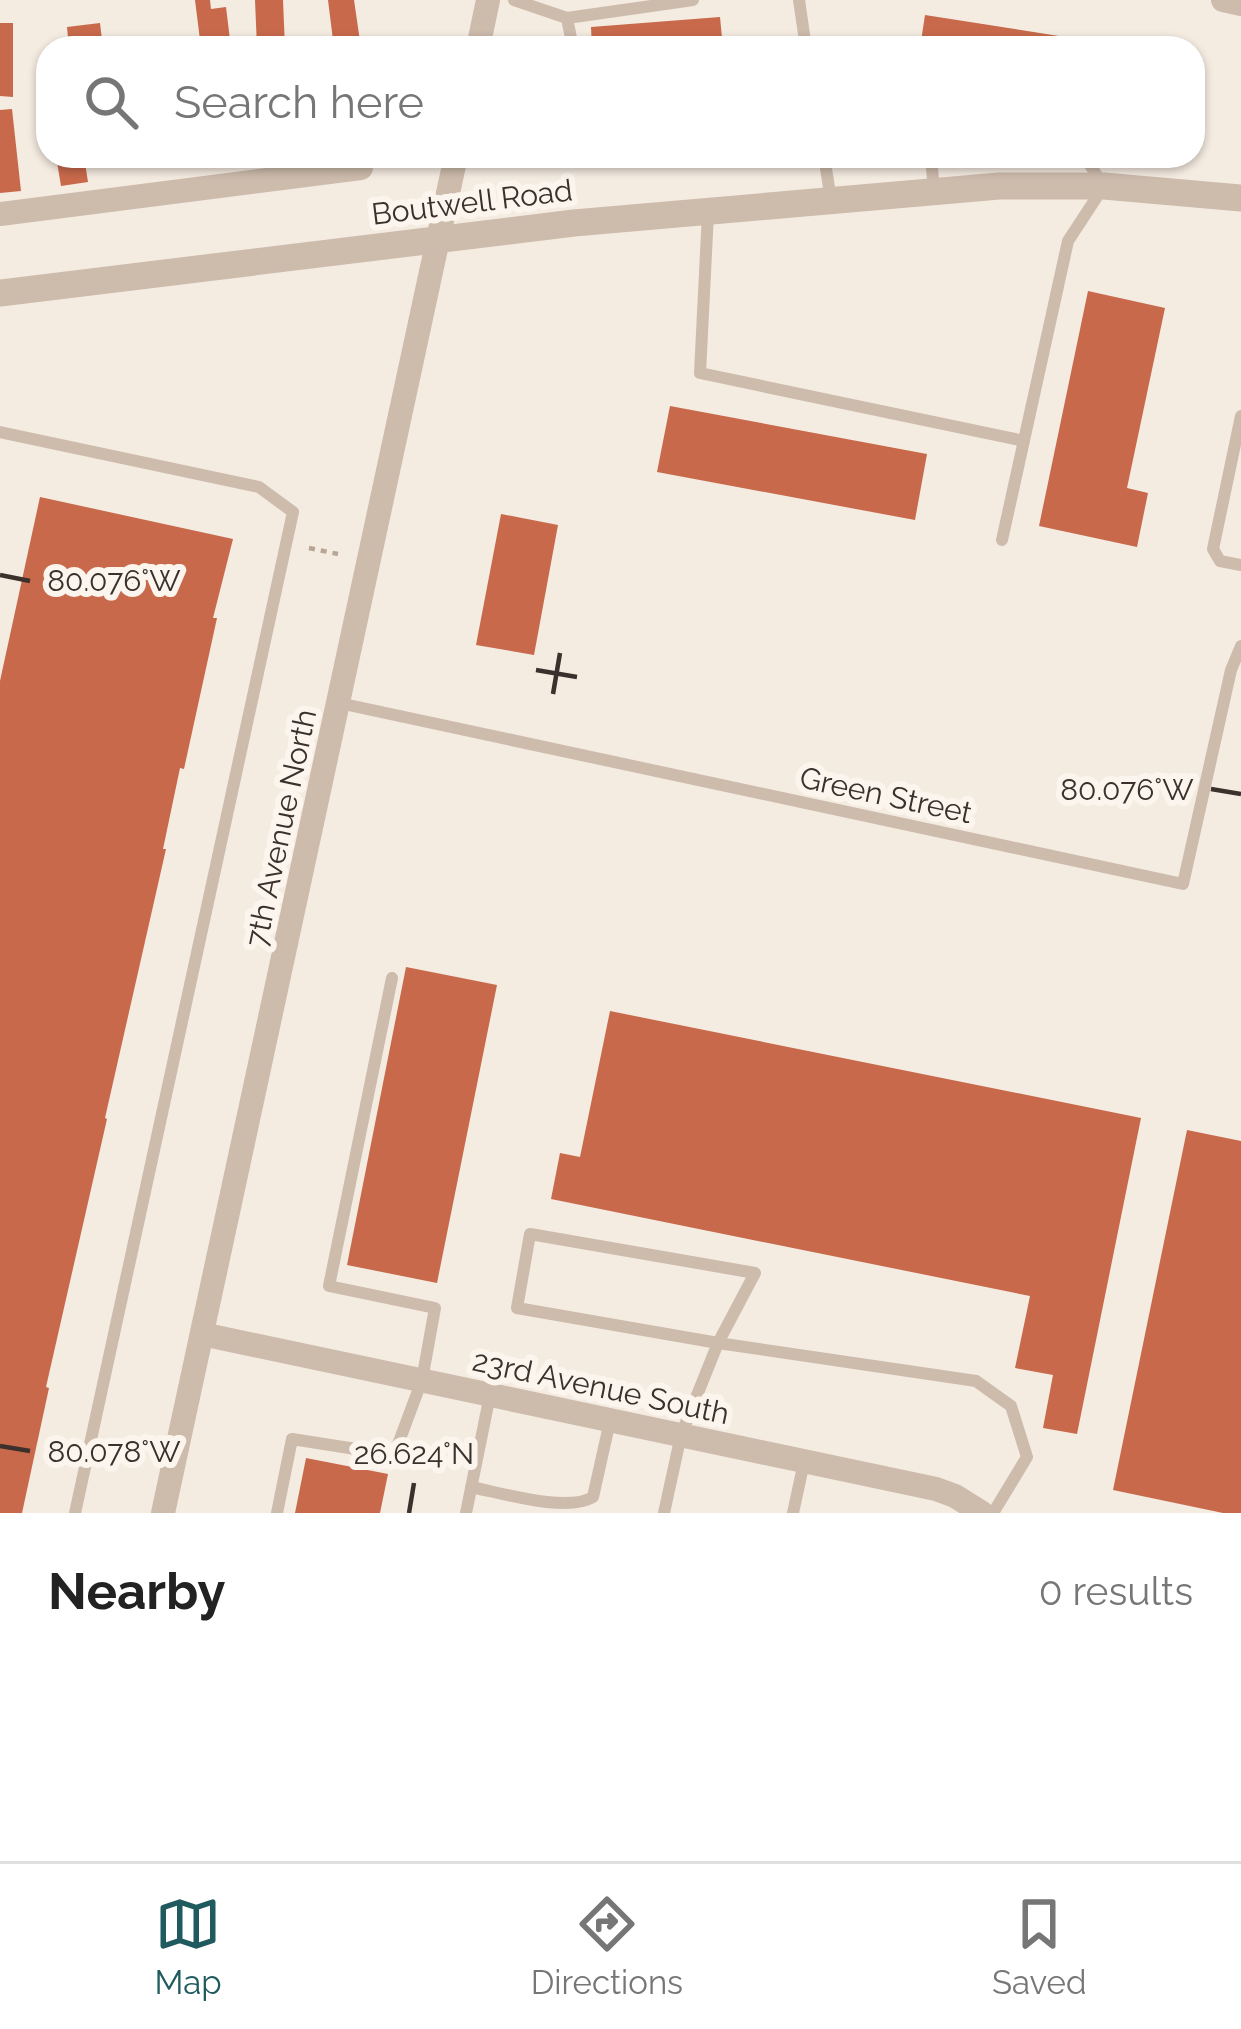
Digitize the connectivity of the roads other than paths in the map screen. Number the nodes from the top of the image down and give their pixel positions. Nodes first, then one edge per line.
1 (488, 0) edge
2 (514, 0) edge
3 (693, 0) edge
4 (799, 0) edge
5 (1222, 0) edge
6 (1241, 4) edge
7 (568, 18) junction
8 (480, 36) edge
9 (571, 36) edge
10 (804, 36) edge
11 (361, 168) dead end
12 (453, 168) edge
13 (826, 168) edge
14 (932, 168) edge
15 (1092, 168) edge
16 (1104, 186) junction
17 (934, 191) junction
18 (1241, 197) edge
19 (831, 200) junction
20 (708, 211) junction
21 (0, 214) edge
22 (438, 239) junction
23 (0, 293) edge
24 (1241, 416) edge
25 (0, 432) edge
26 (1024, 441) junction
27 (1002, 540) dead end
28 (1241, 565) edge
29 (1241, 646) edge
30 (339, 703) junction
31 (392, 978) dead end
32 (202, 1334) junction
33 (718, 1343) junction
34 (422, 1380) junction
35 (490, 1394) junction
36 (610, 1421) junction
37 (681, 1435) junction
38 (804, 1462) junction
39 (471, 1487) junction
40 (75, 1513) edge
41 (163, 1513) edge
42 (277, 1513) edge
43 (466, 1513) edge
44 (664, 1513) edge
45 (793, 1513) edge
46 (982, 1513) edge
47 (993, 1513) edge

1 - 8 street
2 - 7 lane
3 - 7 lane
4 - 10 lane
5 - 6 street
7 - 9 lane
11 - 21 street
12 - 22 street, 7th Avenue North
13 - 19 lane
14 - 17 lane
15 - 16 lane
16 - 17 street, Boutwell Road
16 - 18 street, Boutwell Road
16 - 26 lane
17 - 19 street, Boutwell Road
19 - 20 street, Boutwell Road
20 - 22 street, Boutwell Road
20 - 26 lane
22 - 23 street, Boutwell Road
22 - 30 street, 7th Avenue North
24 - 28 lane
25 - 40 lane
26 - 27 lane
29 - 30 lane, Green Street
30 - 32 street, 7th Avenue North
31 - 34 lane
32 - 34 street, 23rd Avenue South
32 - 41 street, 7th Avenue North
33 - 33 lane
33 - 37 lane
33 - 47 lane
34 - 35 street, 23rd Avenue South
34 - 42 lane
35 - 36 street, 23rd Avenue South
35 - 39 lane
36 - 37 street, 23rd Avenue South
36 - 39 lane
37 - 38 street, 23rd Avenue South
37 - 44 lane
38 - 45 lane
38 - 46 street, 23rd Avenue South
39 - 43 lane

